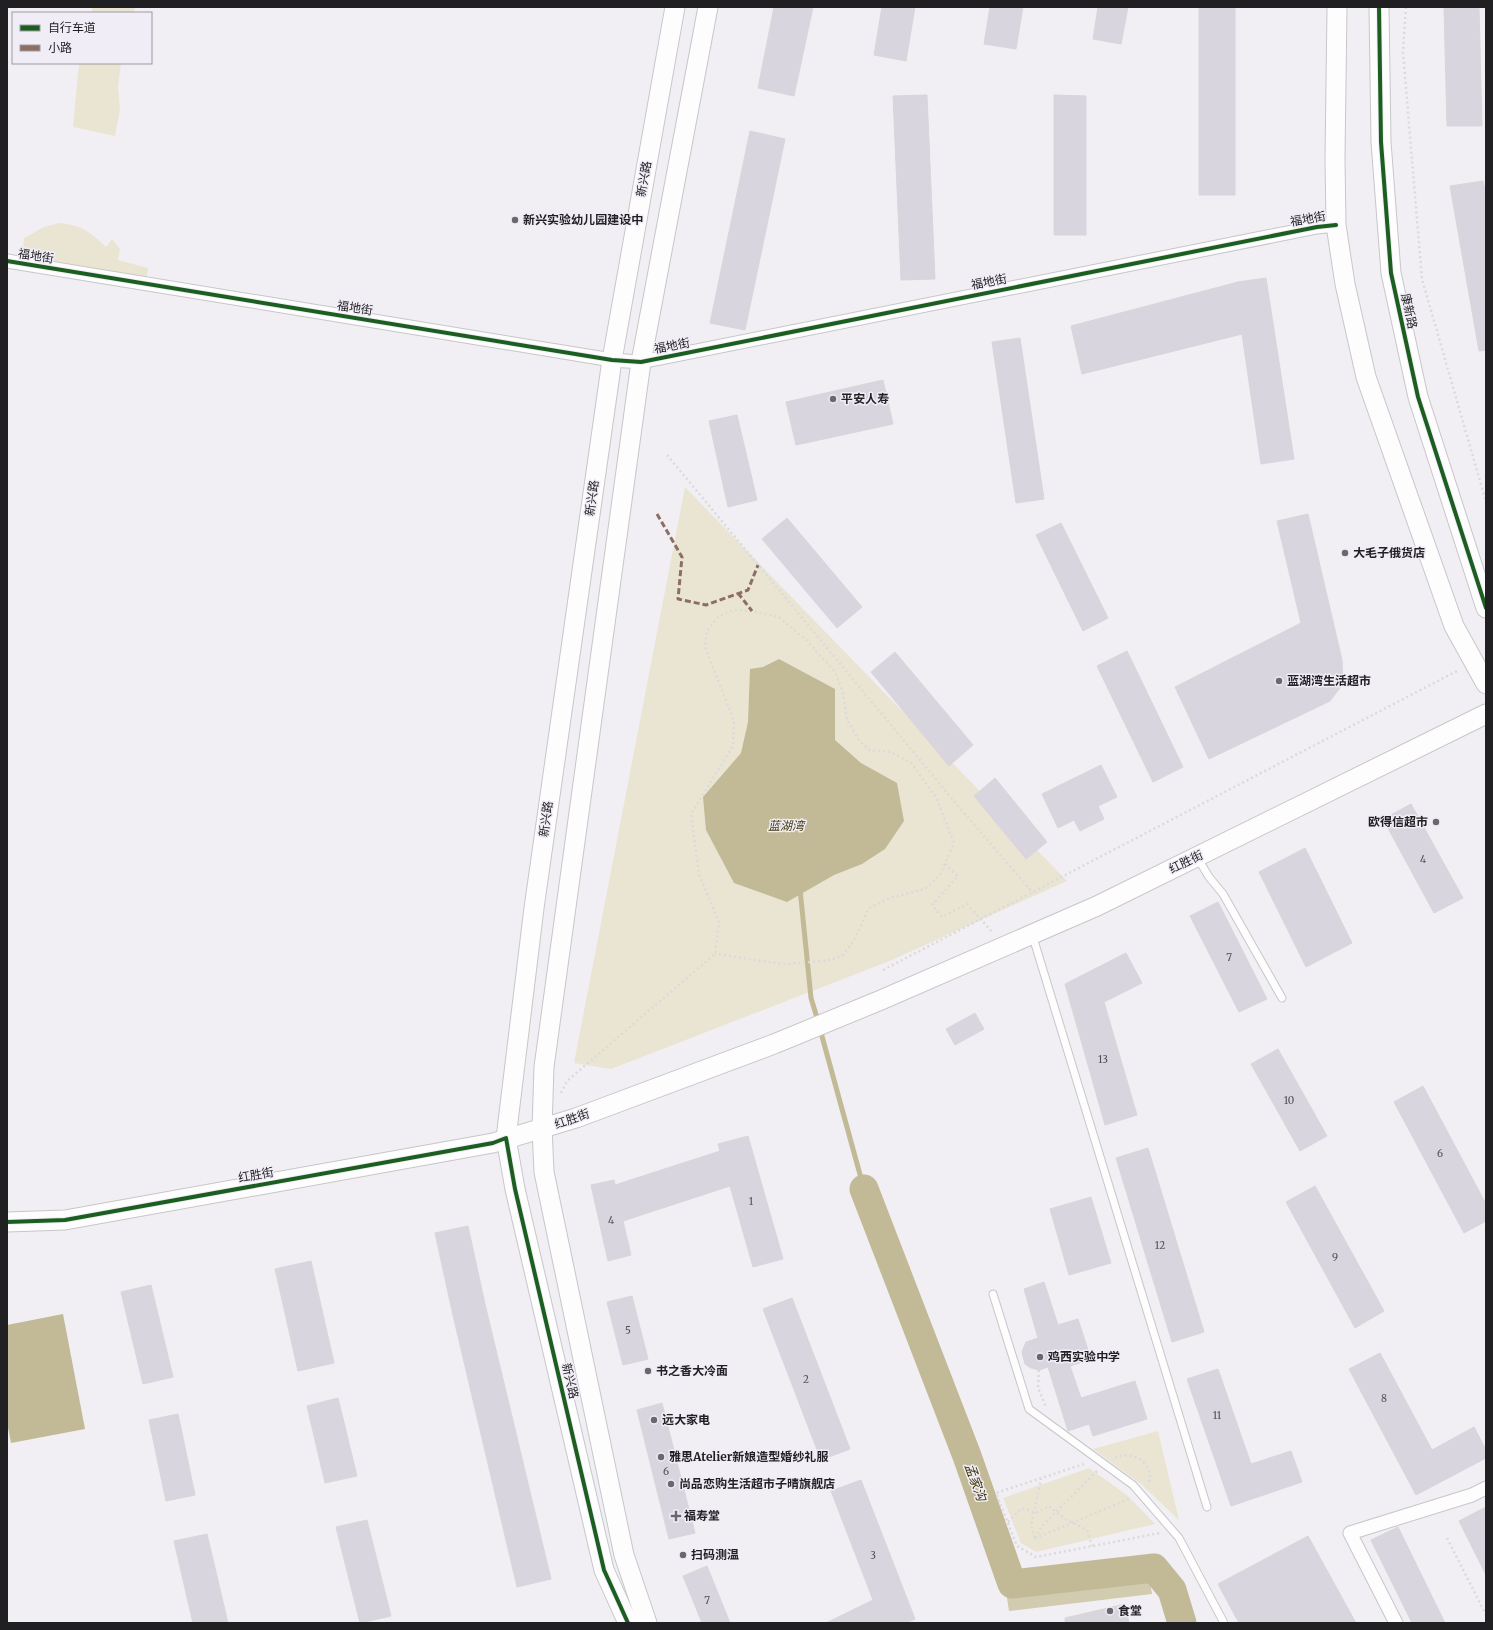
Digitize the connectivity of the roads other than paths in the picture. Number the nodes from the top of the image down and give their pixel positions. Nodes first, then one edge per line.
1 (675, 7) edge
2 (708, 7) edge
3 (1337, 7) edge
4 (1379, 7) edge
5 (1336, 225) junction
6 (7, 261) edge
7 (612, 360) junction
8 (641, 362) junction
9 (1486, 608) edge
10 (1486, 684) edge
11 (1486, 714) edge
12 (1197, 857) junction
13 (1032, 934) junction
14 (1282, 998) dead end
15 (542, 1128) junction
16 (506, 1138) junction
17 (7, 1222) edge
18 (993, 1294) dead end
19 (1486, 1488) edge
20 (1207, 1507) dead end
21 (1209, 1592) dead end
22 (644, 1622) edge
23 (628, 1623) edge
24 (1219, 1623) edge
25 (1224, 1623) edge
26 (1396, 1623) edge

1 - 7 main road, 新兴路
2 - 8 main road, 新兴路
3 - 5 main road
4 - 9 main road, 康新路
5 - 8 street, 福地街
5 - 10 main road
6 - 7 street, 福地街
7 - 8 street, 福地街
7 - 16 main road, 新兴路
8 - 15 main road, 新兴路
11 - 12 main road, 红胜街
12 - 13 main road, 红胜街
12 - 14 lane
13 - 15 main road, 红胜街
13 - 20 lane
15 - 16 main road, 红胜街
15 - 22 main road, 新兴路
16 - 17 main road, 红胜街
16 - 23 main road, 新兴路
18 - 25 lane
19 - 26 street
21 - 24 lane

